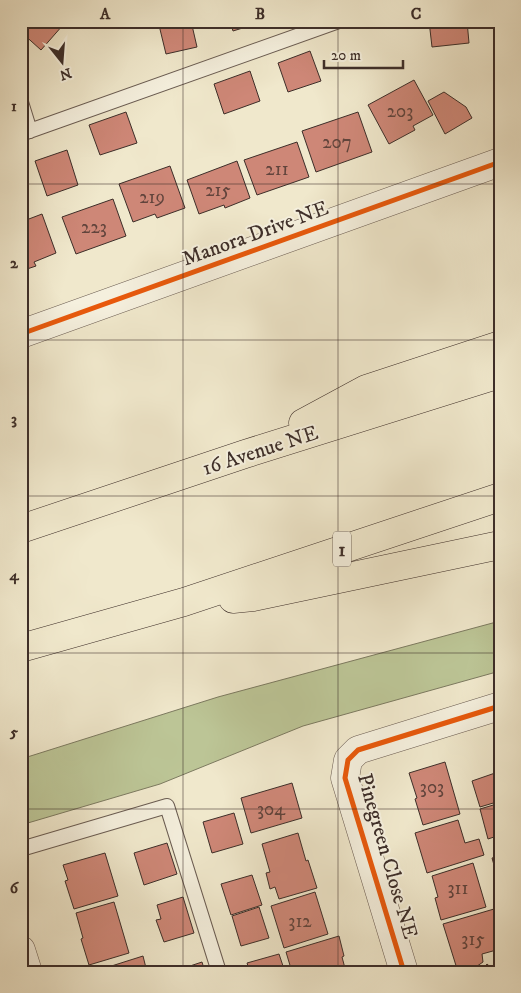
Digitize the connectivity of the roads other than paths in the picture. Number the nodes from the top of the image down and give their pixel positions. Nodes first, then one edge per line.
1 (338, 21) edge
2 (21, 102) edge
3 (26, 132) edge
4 (500, 162) edge
5 (21, 334) edge
6 (500, 345) edge
7 (500, 374) edge
8 (245, 454) junction
9 (500, 497) edge
10 (21, 529) edge
11 (500, 545) edge
12 (184, 602) junction
13 (21, 648) edge
14 (498, 711) edge
15 (21, 849) edge
16 (21, 950) edge
17 (28, 972) edge
18 (219, 972) edge
19 (404, 972) edge

1 - 3 lane
2 - 3 lane
4 - 5 street, Manora Drive NE
6 - 8 highway
7 - 8 highway, 16 Avenue NE
8 - 10 highway, 16 Avenue NE
9 - 12 highway, 1
11 - 12 highway
12 - 13 highway, 1
14 - 19 street, Pinegreen Close NE
15 - 18 lane
16 - 17 street

